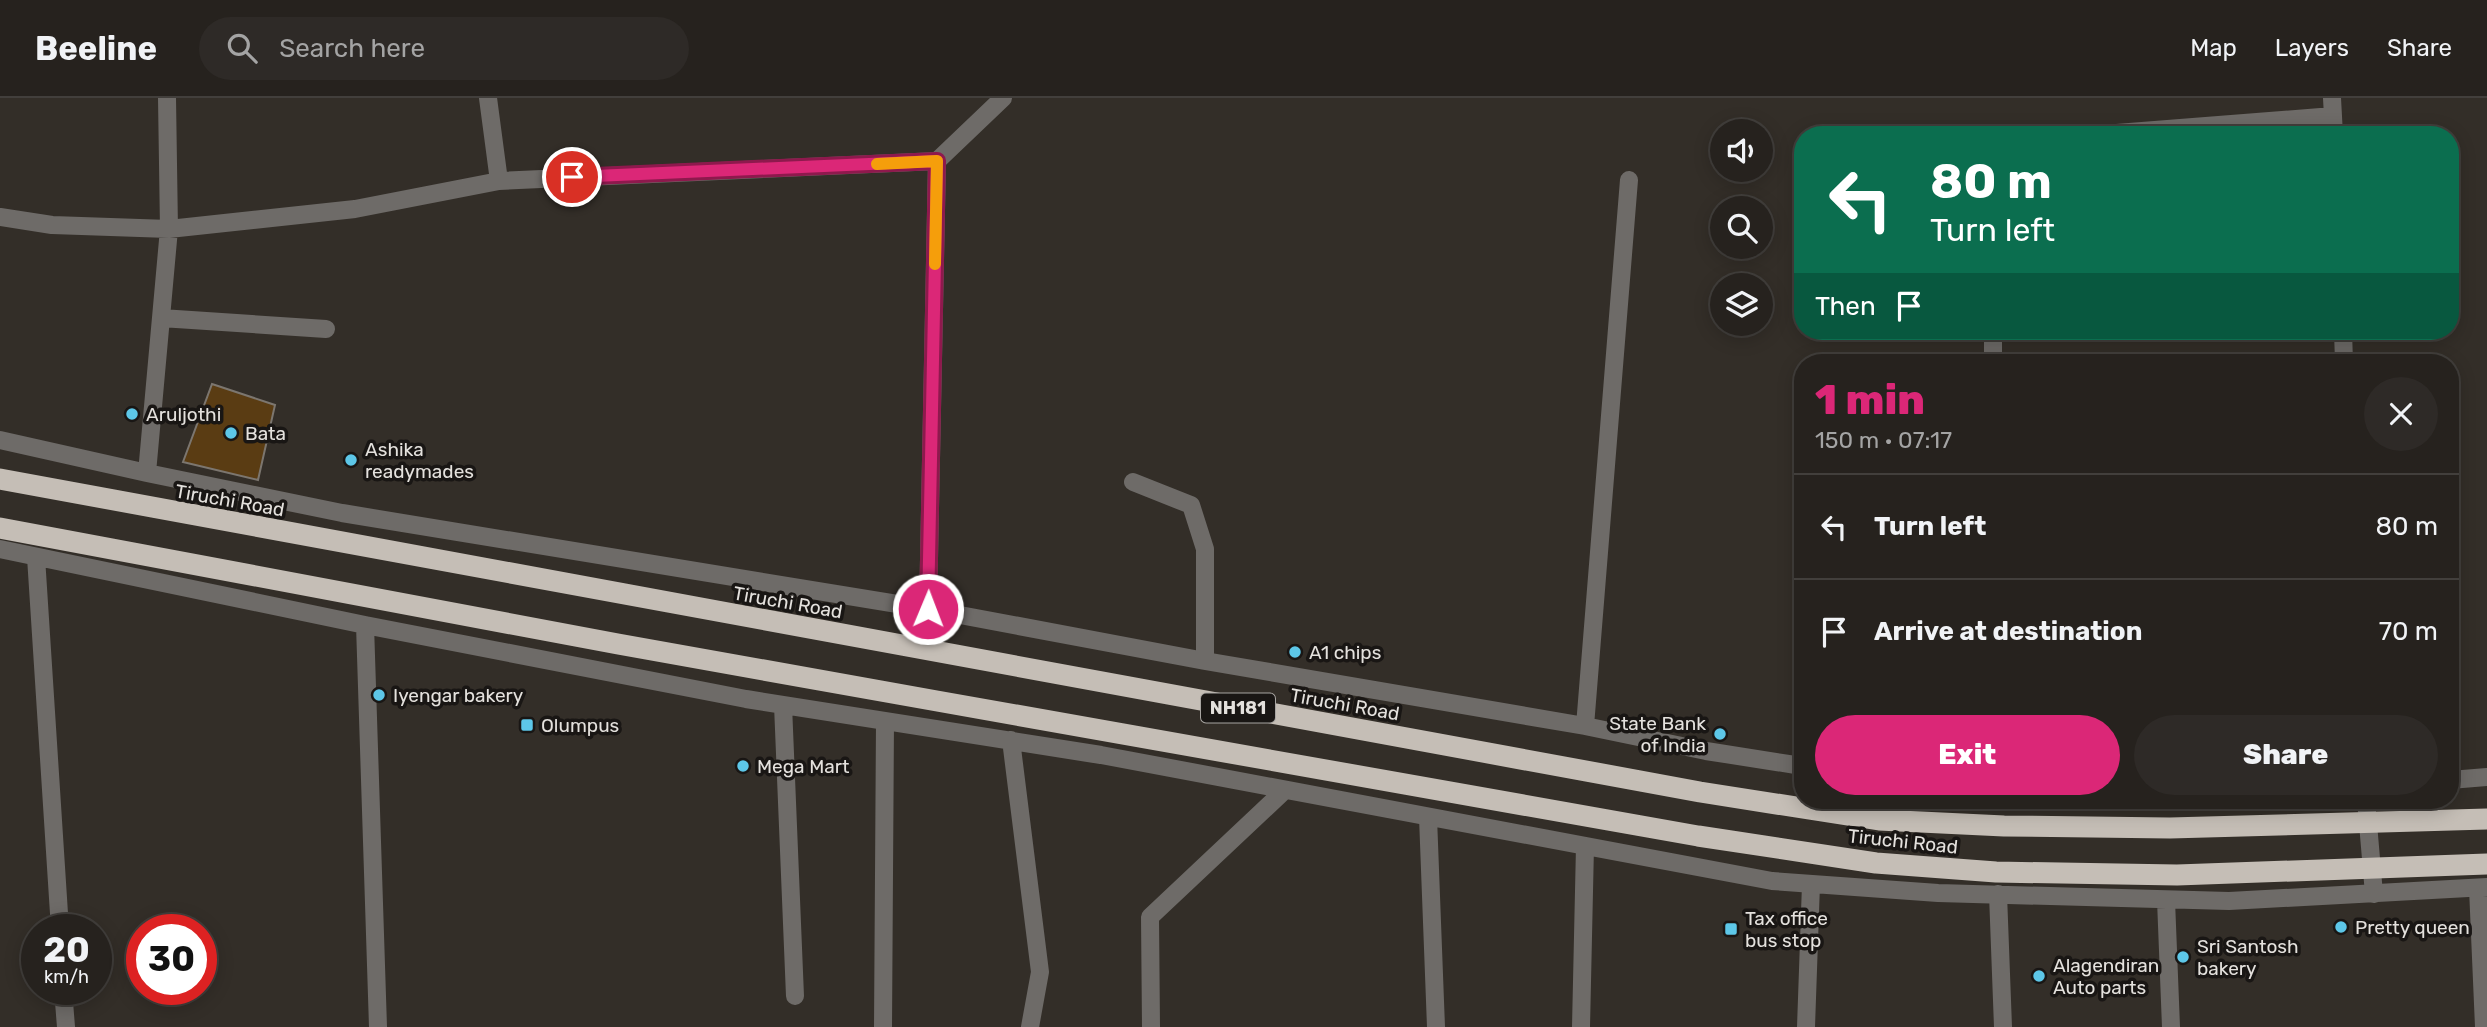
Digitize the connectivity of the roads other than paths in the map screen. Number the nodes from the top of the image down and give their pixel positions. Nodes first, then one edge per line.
1 (167, 98) edge
2 (488, 98) edge
3 (1003, 98) edge
4 (2332, 107) edge
5 (2168, 126) edge
6 (2333, 126) edge
7 (937, 161) junction
8 (1629, 180) dead end
9 (499, 181) junction
10 (0, 217) edge
11 (169, 229) junction
12 (161, 318) junction
13 (326, 329) dead end
14 (0, 440) edge
15 (147, 474) junction
16 (0, 479) edge
17 (1133, 482) dead end
18 (0, 528) edge
19 (0, 549) edge
20 (36, 557) junction
21 (928, 609) junction
22 (365, 625) junction
23 (1205, 661) junction
24 (783, 705) junction
25 (885, 721) junction
26 (1586, 726) junction
27 (1011, 740) junction
28 (1794, 765) edge
29 (2487, 777) edge
30 (2459, 779) edge
31 (1285, 790) junction
32 (1794, 806) edge
33 (1811, 809) edge
34 (2367, 809) edge
35 (1428, 817) junction
36 (2487, 819) edge
37 (1584, 846) junction
38 (2487, 864) edge
39 (1811, 884) junction
40 (2482, 887) edge
41 (1998, 894) junction
42 (2374, 894) junction
43 (2166, 900) junction
44 (59, 914) edge
45 (795, 996) dead end
46 (64, 1005) edge
47 (66, 1027) edge
48 (378, 1027) edge
49 (883, 1027) edge
50 (1030, 1027) edge
51 (1151, 1027) edge
52 (1436, 1027) edge
53 (1581, 1027) edge
54 (1806, 1027) edge
55 (2003, 1027) edge
56 (2171, 1027) edge
57 (2484, 1027) edge

1 - 11 street
2 - 9 street
3 - 7 street
4 - 5 street
4 - 6 street
7 - 9 street
7 - 21 street
8 - 26 street
9 - 11 street
10 - 11 street
11 - 12 street
12 - 13 street
12 - 15 street
14 - 15 street
15 - 21 street
16 - 32 highway, Tiruchi Road / NH181, bridge
17 - 23 street
18 - 38 highway, Tiruchi Road / NH181, bridge
19 - 20 street
20 - 22 street
20 - 44 street
21 - 23 street
22 - 24 street
22 - 48 street
23 - 26 street
24 - 25 street
24 - 45 street
25 - 27 street
25 - 49 street
26 - 28 street
27 - 31 street
27 - 50 street
29 - 30 street
31 - 35 street
31 - 51 street
33 - 36 highway, Tiruchi Road / NH181, bridge
34 - 42 street
35 - 37 street
35 - 52 street
37 - 39 street
37 - 53 street
39 - 41 street
39 - 54 street
40 - 42 street
40 - 57 street
41 - 43 street
41 - 55 street
42 - 43 street
43 - 56 street
46 - 47 street

